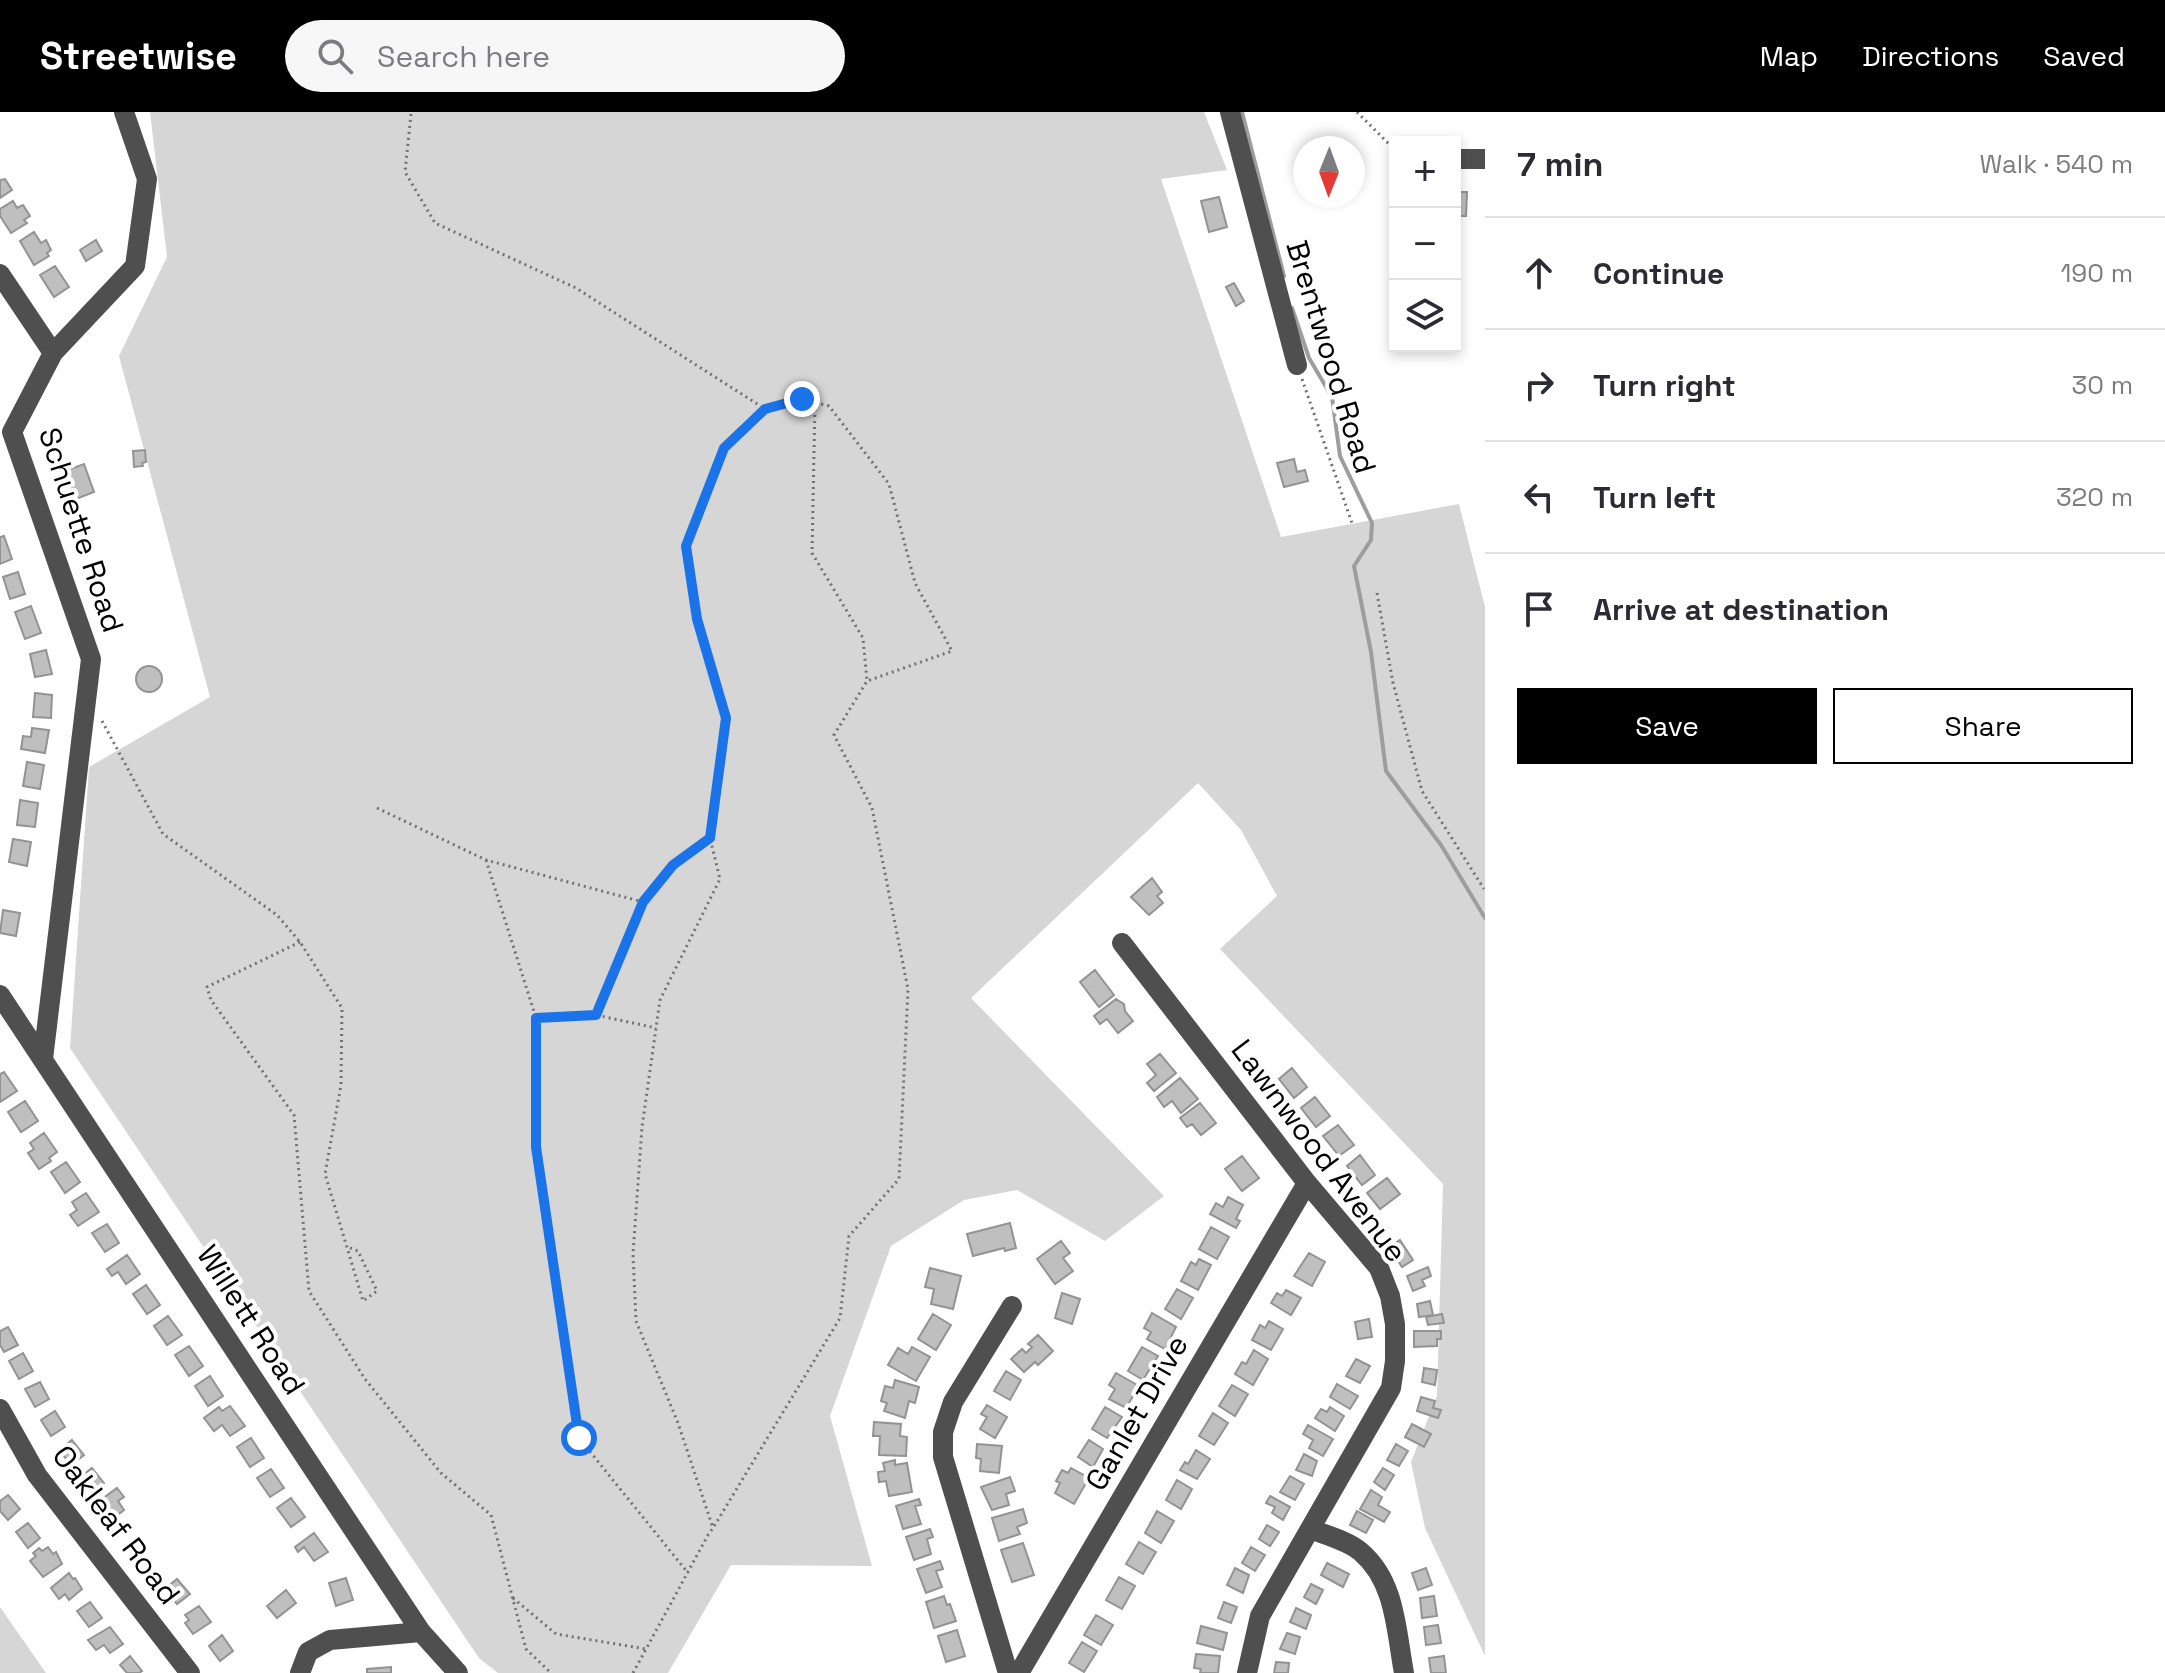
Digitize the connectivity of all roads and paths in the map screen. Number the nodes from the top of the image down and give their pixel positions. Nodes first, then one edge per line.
1 (124, 112) edge
2 (1230, 112) edge
3 (1357, 112) edge
4 (411, 114) dead end
5 (1389, 144) edge
6 (1461, 159) edge
7 (1485, 159) edge
8 (3, 285) edge
9 (53, 353) junction
10 (1297, 365) joint
11 (815, 403) junction
12 (765, 409) junction
13 (1353, 526) dead end
14 (1377, 593) dead end
15 (867, 681) junction
16 (87, 693) junction
17 (377, 808) dead end
18 (710, 838) junction
19 (486, 860) junction
20 (1484, 889) edge
21 (643, 902) junction
22 (300, 942) junction
23 (1122, 943) dead end
24 (0, 995) edge
25 (596, 1015) junction
26 (536, 1018) junction
27 (656, 1028) junction
28 (43, 1059) junction
29 (1307, 1183) junction
30 (348, 1247) junction
31 (1012, 1306) dead end
32 (0, 1409) edge
33 (713, 1528) junction
34 (1310, 1529) junction
35 (688, 1573) junction
36 (513, 1598) junction
37 (421, 1632) junction
38 (646, 1649) junction
39 (190, 1673) edge
40 (300, 1673) edge
41 (458, 1673) edge
42 (551, 1673) edge
43 (633, 1673) edge
44 (1008, 1673) edge
45 (1019, 1673) edge
46 (1247, 1673) edge
47 (1404, 1673) edge

1 - 9 street, Schuette Road
2 - 10 street, Brentwood Road
3 - 5 path
4 - 12 path
6 - 7 street
8 - 9 street
9 - 16 street, Schuette Road
10 - 13 path, Brentwood Road
11 - 12 path
11 - 15 path
11 - 15 path
12 - 18 path
14 - 20 path
15 - 33 path
16 - 22 path
16 - 28 street, Schuette Road
17 - 19 path
18 - 21 path
18 - 27 path
19 - 21 path
19 - 26 path
21 - 25 path
22 - 30 path
22 - 36 path
23 - 29 street, Lawnwood Avenue
24 - 28 street, Willett Road
25 - 26 path
25 - 27 path
26 - 35 path
27 - 33 path
28 - 37 street, Willett Road
29 - 34 street, Lawnwood Avenue
29 - 45 street, Ganlet Drive
30 - 30 path
31 - 44 street
32 - 39 street, Oakleaf Road
33 - 35 path
34 - 46 street, Lawnwood Avenue
34 - 47 street
35 - 38 path
36 - 38 path
36 - 42 path
37 - 40 street
37 - 41 street, Willett Road
38 - 43 path

